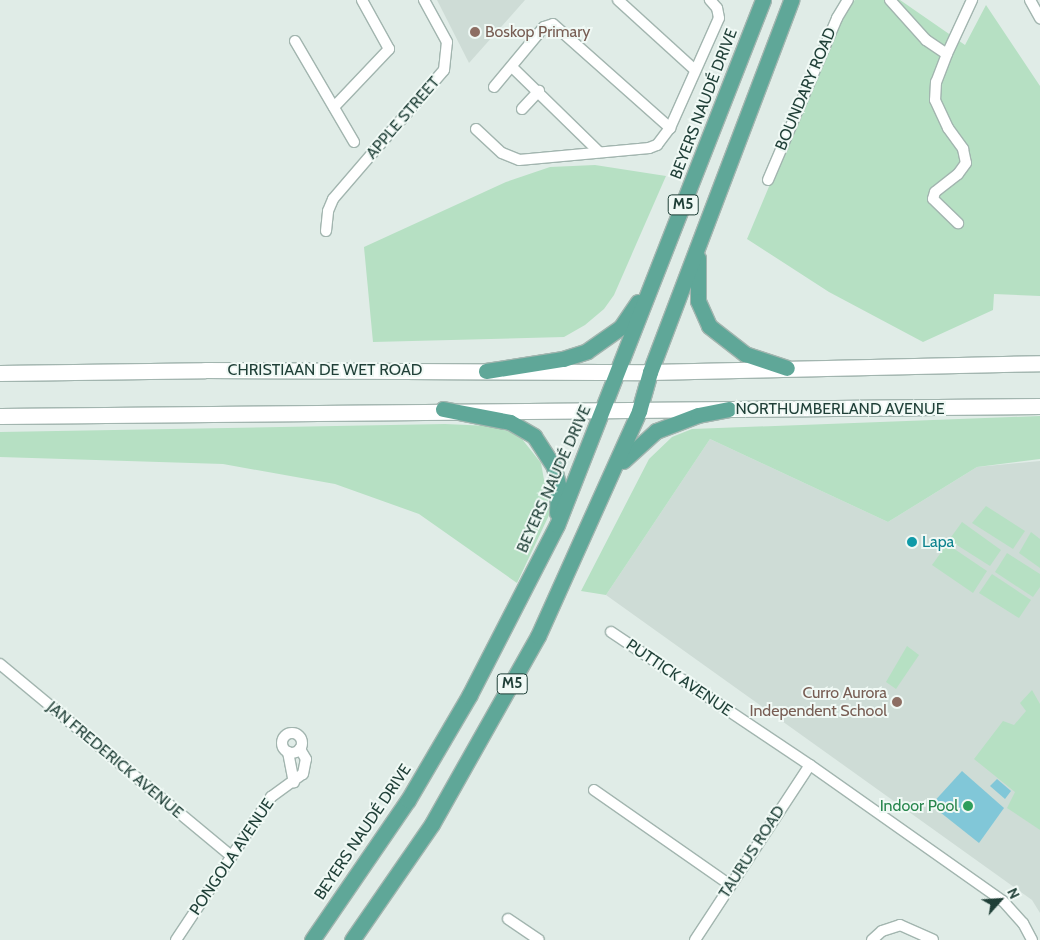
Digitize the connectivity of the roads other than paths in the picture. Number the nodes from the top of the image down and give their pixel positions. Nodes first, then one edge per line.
1 (362, 0) edge
2 (424, 0) edge
3 (618, 0) edge
4 (710, 0) edge
5 (763, 0) edge
6 (791, 0) edge
7 (848, 0) edge
8 (890, 0) edge
9 (972, 0) edge
10 (1030, 0) edge
11 (1040, 18) edge
12 (295, 41) dead end
13 (947, 54) junction
14 (512, 67) junction
15 (695, 70) junction
16 (494, 87) dead end
17 (539, 91) junction
18 (334, 107) junction
19 (522, 109) dead end
20 (670, 128) junction
21 (476, 130) dead end
22 (354, 142) dead end
23 (599, 152) junction
24 (768, 180) dead end
25 (958, 223) dead end
26 (326, 231) dead end
27 (702, 235) junction
28 (655, 276) junction
29 (1040, 364) edge
30 (787, 368) junction
31 (486, 371) junction
32 (617, 371) junction
33 (650, 372) junction
34 (0, 373) edge
35 (1040, 406) edge
36 (443, 409) junction
37 (728, 409) junction
38 (603, 411) junction
39 (639, 411) junction
40 (0, 416) edge
41 (613, 474) junction
42 (557, 525) junction
43 (610, 632) dead end
44 (2, 669) edge
45 (300, 749) junction
46 (288, 752) junction
47 (810, 765) junction
48 (294, 782) junction
49 (594, 790) dead end
50 (230, 856) junction
51 (730, 885) junction
52 (508, 919) dead end
53 (176, 940) edge
54 (312, 940) edge
55 (352, 940) edge
56 (539, 940) edge
57 (695, 940) edge
58 (872, 940) edge
59 (933, 940) edge
60 (1032, 940) edge

1 - 18 street
2 - 26 street, APPLE STREET
3 - 15 street
4 - 15 street
5 - 28 main road, BEYERS NAUDÉ DRIVE / M5
6 - 27 main road, M5
7 - 24 street, BOUNDARY ROAD
8 - 13 street
9 - 13 street
10 - 11 street
12 - 18 street
13 - 25 street
14 - 16 street
14 - 17 street
14 - 20 street
15 - 20 street
17 - 19 street
17 - 23 street
18 - 22 street
20 - 23 street
21 - 23 street
27 - 30 main road
27 - 33 main road, M5
28 - 31 main road
28 - 32 main road, BEYERS NAUDÉ DRIVE / M5
29 - 30 main road
30 - 33 main road
31 - 32 main road, CHRISTIAAN DE WET ROAD
31 - 34 main road, CHRISTIAAN DE WET ROAD
32 - 33 main road, CHRISTIAAN DE WET ROAD
32 - 38 main road, BEYERS NAUDÉ DRIVE / M5
33 - 39 main road, M5
35 - 37 main road, NORTHUMBERLAND AVENUE
36 - 38 main road
36 - 40 main road
36 - 42 main road
37 - 39 main road, NORTHUMBERLAND AVENUE
37 - 41 main road
38 - 39 main road
38 - 42 main road, BEYERS NAUDÉ DRIVE / M5
39 - 41 main road, M5
41 - 55 main road, M5
42 - 54 main road, BEYERS NAUDÉ DRIVE / M5
43 - 47 street, PUTTICK AVENUE
44 - 50 street, JAN FREDERICK AVENUE
45 - 46 street
45 - 46 street
45 - 48 street, PONGOLA AVENUE
46 - 48 street
47 - 51 street, TAURUS ROAD
47 - 60 street, PUTTICK AVENUE
48 - 50 street, PONGOLA AVENUE
49 - 51 street
50 - 53 street, PONGOLA AVENUE
51 - 57 street, TAURUS ROAD
52 - 56 street
58 - 59 street

